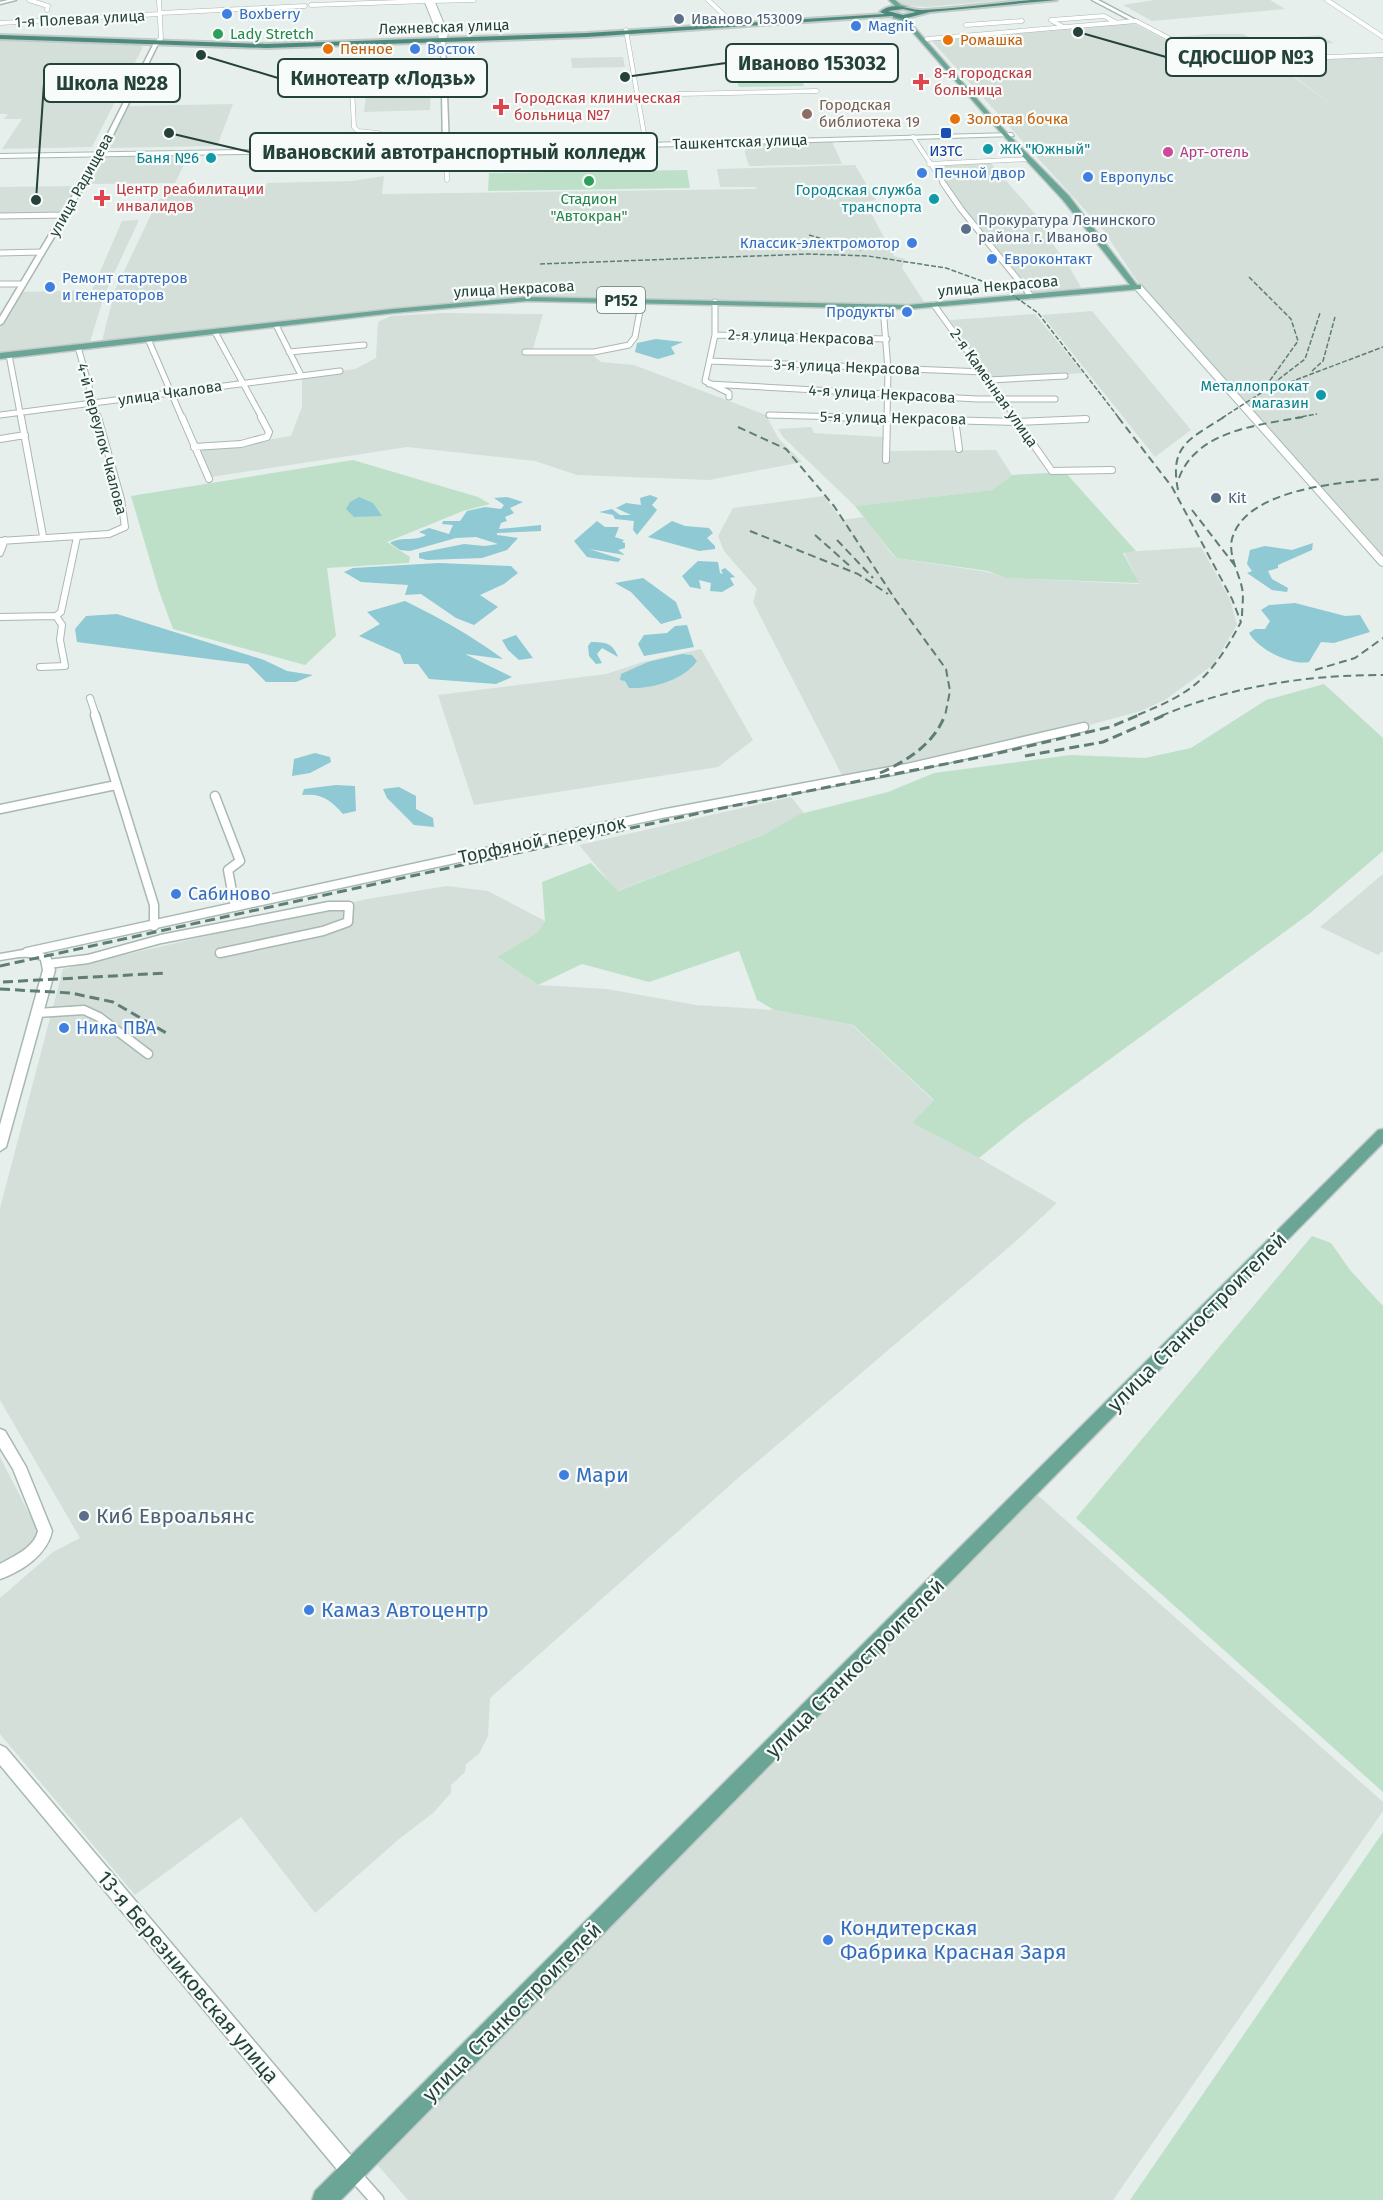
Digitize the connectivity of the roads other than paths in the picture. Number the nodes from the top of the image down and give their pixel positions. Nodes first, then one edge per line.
1 (14, 0) edge
2 (29, 0) edge
3 (159, 0) edge
4 (284, 0) edge
5 (474, 0) edge
6 (708, 0) edge
7 (890, 0) edge
8 (1028, 0) edge
9 (1054, 0) edge
10 (1094, 0) edge
11 (1327, 0) edge
12 (429, 1) edge
13 (291, 2) dead end
14 (0, 3) edge
15 (236, 3) dead end
16 (305, 6) dead end
17 (311, 6) dead end
18 (908, 8) junction
19 (47, 10) dead end
20 (228, 10) junction
21 (889, 13) junction
22 (921, 13) junction
23 (160, 14) junction
24 (914, 16) junction
25 (1014, 16) dead end
26 (1022, 21) junction
27 (1136, 21) junction
28 (0, 23) edge
29 (1118, 23) junction
30 (734, 24) junction
31 (966, 25) dead end
32 (1064, 28) junction
33 (1035, 30) junction
34 (626, 31) junction
35 (0, 35) edge
36 (1383, 37) edge
37 (443, 38) junction
38 (927, 39) junction
39 (158, 42) junction
40 (1197, 53) dead end
41 (1383, 55) edge
42 (1273, 59) dead end
43 (352, 88) dead end
44 (817, 91) dead end
45 (678, 94) dead end
46 (1008, 134) junction
47 (913, 137) junction
48 (646, 144) junction
49 (446, 148) junction
50 (375, 149) junction
51 (100, 153) junction
52 (0, 155) edge
53 (1029, 159) junction
54 (929, 164) junction
55 (447, 180) dead end
56 (65, 215) junction
57 (0, 216) edge
58 (42, 252) junction
59 (0, 253) edge
60 (0, 284) edge
61 (23, 284) junction
62 (1137, 287) junction
63 (1031, 296) junction
64 (642, 300) junction
65 (715, 302) junction
66 (934, 305) junction
67 (883, 307) junction
68 (0, 323) edge
69 (276, 325) junction
70 (215, 332) junction
71 (715, 335) junction
72 (148, 339) junction
73 (887, 339) junction
74 (364, 345) dead end
75 (78, 347) junction
76 (289, 352) junction
77 (525, 352) dead end
78 (4, 356) edge
79 (710, 361) junction
80 (888, 369) junction
81 (340, 370) dead end
82 (984, 372) junction
83 (301, 375) junction
84 (1065, 376) dead end
85 (990, 380) junction
86 (242, 384) junction
87 (709, 384) junction
88 (171, 393) junction
89 (888, 394) junction
90 (729, 397) dead end
91 (1055, 399) dead end
92 (1004, 400) junction
93 (94, 403) junction
94 (20, 413) junction
95 (0, 415) edge
96 (769, 415) dead end
97 (888, 417) junction
98 (955, 419) junction
99 (1086, 419) dead end
100 (1017, 422) junction
101 (25, 435) junction
102 (0, 439) edge
103 (194, 447) junction
104 (959, 449) dead end
105 (886, 460) dead end
106 (1112, 470) dead end
107 (209, 479) dead end
108 (43, 536) junction
109 (77, 537) junction
110 (3, 540) edge
111 (0, 553) edge
112 (1383, 563) edge
113 (56, 616) junction
114 (0, 617) edge
115 (40, 667) dead end
116 (90, 698) dead end
117 (1084, 727) dead end
118 (116, 785) junction
119 (215, 796) dead end
120 (0, 809) edge
121 (235, 907) junction
122 (154, 926) junction
123 (27, 951) junction
124 (220, 953) dead end
125 (0, 957) edge
126 (48, 964) junction
127 (37, 1013) junction
128 (148, 1054) dead end
129 (1383, 1134) edge
130 (0, 1147) edge
131 (0, 1434) edge
132 (0, 1572) edge
133 (0, 1753) edge
134 (352, 2172) junction
135 (324, 2200) edge
136 (377, 2200) edge

1 - 14 street
2 - 19 street
3 - 23 street
4 - 13 street
5 - 12 street
6 - 30 street
7 - 18 main road
7 - 21 main road
8 - 18 highway
9 - 22 highway
10 - 27 street
11 - 36 street
12 - 17 street
12 - 37 main road
15 - 20 street
16 - 20 street, 1-я Полевая улица
18 - 21 highway
18 - 22 highway
20 - 23 street, 1-я Полевая улица
21 - 24 highway
21 - 30 highway, Лежневская улица
21 - 46 main road
22 - 24 highway
23 - 28 street, 1-я Полевая улица
23 - 39 street
24 - 38 main road
25 - 26 street
26 - 31 street
26 - 33 street
27 - 29 street
27 - 40 street
29 - 32 street
29 - 32 street
30 - 34 highway, Лежневская улица
32 - 33 street
33 - 38 street
34 - 37 highway, Лежневская улица
34 - 48 street
35 - 39 highway, Лежневская улица
37 - 39 highway, Лежневская улица
37 - 49 street
38 - 46 main road
39 - 51 street, улица Радищева
41 - 42 street
43 - 50 street
44 - 45 street
46 - 47 main road, Ташкентская улица
46 - 53 main road
46 - 62 main road
47 - 48 main road, Ташкентская улица
47 - 54 street
48 - 49 main road, Ташкентская улица
49 - 50 main road, Ташкентская улица
49 - 55 street
50 - 51 main road, Ташкентская улица
51 - 52 main road, Ташкентская улица
51 - 56 street, улица Радищева
53 - 54 street
53 - 62 main road
54 - 63 street
56 - 57 street
56 - 58 street, улица Радищева
58 - 59 street
58 - 61 street, улица Радищева
60 - 61 street
61 - 68 street, улица Радищева
62 - 63 main road, улица Некрасова / Р152
62 - 112 main road
63 - 66 main road, улица Некрасова / Р152
64 - 65 main road, улица Некрасова / Р152
64 - 69 main road, улица Некрасова / Р152
64 - 77 street
65 - 67 main road, улица Некрасова / Р152
65 - 71 street
66 - 67 main road, улица Некрасова / Р152
66 - 82 street, 2-я Каменная улица
67 - 73 street
69 - 70 main road, улица Некрасова / Р152
69 - 76 street
70 - 72 main road, улица Некрасова / Р152
70 - 86 street
71 - 73 street, 2-я улица Некрасова
71 - 79 street
72 - 75 main road, улица Некрасова / Р152
72 - 88 street
73 - 80 street
74 - 76 street
75 - 78 main road, улица Некрасова / Р152
75 - 93 street, 4-й переулок Чкалова
76 - 83 street
78 - 94 street
79 - 80 street, 3-я улица Некрасова
79 - 87 street
80 - 82 street, 3-я улица Некрасова
80 - 89 street
81 - 83 street, улица Чкалова
82 - 85 street, 2-я Каменная улица
83 - 86 street, улица Чкалова
84 - 85 street
85 - 92 street, 2-я Каменная улица
86 - 88 street, улица Чкалова
86 - 103 street
87 - 89 street, 4-я улица Некрасова
87 - 90 street
88 - 93 street, улица Чкалова
88 - 103 street
89 - 92 street, 4-я улица Некрасова
89 - 97 street
91 - 92 street, 4-я улица Некрасова
92 - 100 street, 2-я Каменная улица
93 - 94 street, улица Чкалова
93 - 109 street, 4-й переулок Чкалова
94 - 95 street, улица Чкалова
94 - 101 street
96 - 97 street, 5-я улица Некрасова
97 - 98 street, 5-я улица Некрасова
97 - 105 street
98 - 100 street, 5-я улица Некрасова
98 - 104 street
99 - 100 street, 5-я улица Некрасова
100 - 106 street, 2-я Каменная улица
101 - 102 street
101 - 108 street
103 - 107 street
108 - 109 street
108 - 110 street
109 - 113 street
110 - 111 street
113 - 114 street
113 - 115 street
116 - 118 street
117 - 121 street, Торфяной переулок
118 - 120 street
118 - 122 street
119 - 121 street
121 - 122 street, Торфяной переулок
122 - 123 street, Торфяной переулок
123 - 125 street, Торфяной переулок
123 - 126 street
124 - 126 street
126 - 127 street
127 - 128 street
127 - 130 street
129 - 134 main road, улица Станкостроителей
131 - 132 street
133 - 134 street, 13-я Березниковская улица
134 - 135 main road, улица Станкостроителей
134 - 136 street, 13-я Березниковская улица

